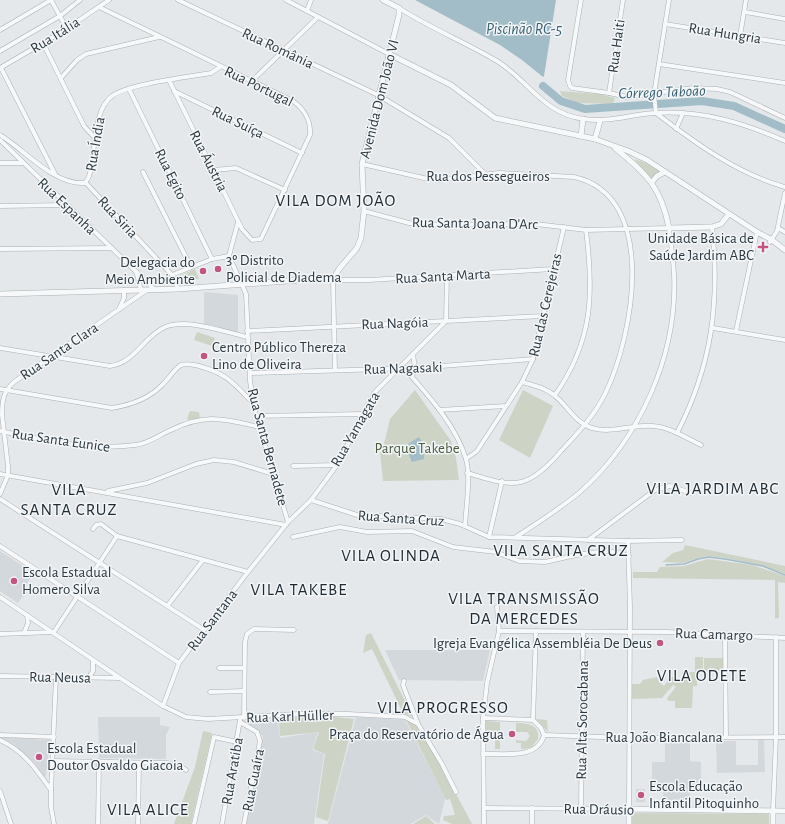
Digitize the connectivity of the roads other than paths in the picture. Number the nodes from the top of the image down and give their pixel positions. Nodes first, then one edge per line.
1 (80, 0) edge
2 (110, 0) edge
3 (178, 0) edge
4 (286, 0) edge
5 (311, 0) edge
6 (383, 0) edge
7 (581, 0) edge
8 (622, 0) edge
9 (669, 0) edge
10 (746, 0) edge
11 (99, 7) junction
12 (399, 8) junction
13 (308, 10) junction
14 (745, 12) junction
15 (60, 16) junction
16 (318, 17) junction
17 (785, 19) edge
18 (665, 24) junction
19 (67, 29) junction
20 (0, 30) edge
21 (740, 36) junction
22 (159, 37) junction
23 (43, 43) junction
24 (785, 43) edge
25 (283, 50) junction
26 (0, 51) edge
27 (390, 54) junction
28 (659, 64) junction
29 (220, 67) junction
30 (0, 68) edge
31 (60, 78) junction
32 (169, 80) junction
33 (252, 81) junction
34 (785, 83) edge
35 (129, 89) junction
36 (174, 91) junction
37 (609, 93) junction
38 (654, 95) junction
39 (378, 96) junction
40 (656, 112) junction
41 (683, 113) junction
42 (785, 118) edge
43 (583, 119) junction
44 (600, 121) junction
45 (676, 129) junction
46 (0, 135) edge
47 (581, 136) junction
48 (94, 137) junction
49 (595, 139) junction
50 (0, 140) edge
51 (785, 141) edge
52 (612, 144) junction
53 (25, 152) junction
54 (302, 153) junction
55 (19, 159) junction
56 (23, 163) junction
57 (0, 164) edge
58 (362, 164) junction
59 (214, 170) junction
60 (143, 172) dead end
61 (665, 172) junction
62 (485, 174) junction
63 (56, 176) junction
64 (652, 182) junction
65 (86, 183) junction
66 (785, 187) edge
67 (285, 190) junction
68 (785, 194) edge
69 (66, 205) junction
70 (0, 206) edge
71 (364, 211) junction
72 (729, 214) junction
73 (238, 221) junction
74 (564, 227) junction
75 (712, 227) junction
76 (627, 228) junction
77 (669, 228) junction
78 (778, 228) junction
79 (586, 230) junction
80 (757, 232) junction
81 (785, 232) edge
82 (252, 240) joint
83 (770, 240) junction
84 (0, 248) edge
85 (112, 248) junction
86 (785, 250) edge
87 (785, 255) edge
88 (229, 256) junction
89 (212, 259) junction
90 (191, 267) junction
91 (553, 269) junction
92 (136, 271) junction
93 (172, 275) junction
94 (447, 276) junction
95 (333, 280) junction
96 (241, 285) junction
97 (154, 289) junction
98 (178, 289) junction
99 (124, 290) junction
100 (141, 290) junction
101 (148, 290) junction
102 (0, 294) edge
103 (124, 298) junction
104 (133, 300) junction
105 (118, 311) junction
106 (543, 316) junction
107 (446, 321) junction
108 (334, 326) junction
109 (713, 328) junction
110 (247, 330) junction
111 (736, 331) junction
112 (247, 338) junction
113 (785, 340) edge
114 (0, 348) edge
115 (413, 354) junction
116 (51, 356) junction
117 (532, 359) junction
118 (398, 368) junction
119 (404, 368) junction
120 (416, 368) junction
121 (335, 370) junction
122 (250, 373) junction
123 (412, 377) junction
124 (522, 382) junction
125 (0, 389) edge
126 (6, 390) junction
127 (555, 395) junction
128 (254, 404) junction
129 (506, 406) junction
130 (439, 410) junction
131 (363, 414) junction
132 (256, 416) junction
133 (585, 426) junction
134 (259, 427) junction
135 (631, 428) junction
136 (2, 432) edge
137 (677, 434) junction
138 (701, 445) dead end
139 (466, 459) junction
140 (336, 465) junction
141 (292, 466) dead end
142 (467, 473) junction
143 (0, 474) edge
144 (273, 474) junction
145 (8, 475) junction
146 (502, 482) junction
147 (105, 492) junction
148 (691, 493) dead end
149 (0, 494) edge
150 (0, 499) edge
151 (311, 500) junction
152 (287, 523) junction
153 (465, 526) junction
154 (93, 529) dead end
155 (117, 536) junction
156 (489, 536) junction
157 (293, 537) dead end
158 (516, 537) junction
159 (588, 540) junction
160 (682, 540) dead end
161 (628, 541) junction
162 (0, 546) edge
163 (629, 556) junction
164 (203, 560) junction
165 (100, 563) junction
166 (248, 572) junction
167 (79, 596) junction
168 (0, 597) edge
169 (168, 605) junction
170 (497, 607) dead end
171 (27, 615) junction
172 (203, 629) junction
173 (294, 630) dead end
174 (499, 631) junction
175 (536, 631) junction
176 (54, 632) junction
177 (583, 632) junction
178 (629, 632) junction
179 (24, 633) junction
180 (0, 634) edge
181 (725, 635) junction
182 (776, 637) junction
183 (785, 638) edge
184 (94, 660) junction
185 (179, 663) junction
186 (219, 668) dead end
187 (244, 668) junction
188 (0, 676) edge
189 (56, 677) junction
190 (89, 677) junction
191 (120, 678) junction
192 (404, 681) dead end
193 (244, 691) junction
194 (210, 692) dead end
195 (164, 706) junction
196 (483, 718) junction
197 (242, 719) junction
198 (533, 720) junction
199 (418, 724) junction
200 (0, 735) edge
201 (544, 735) junction
202 (54, 737) junction
203 (582, 737) junction
204 (726, 737) junction
205 (629, 738) junction
206 (776, 738) junction
207 (785, 738) edge
208 (0, 740) edge
209 (237, 742) junction
210 (483, 754) junction
211 (99, 761) junction
212 (52, 762) junction
213 (139, 763) junction
214 (186, 770) dead end
215 (0, 791) edge
216 (51, 791) junction
217 (456, 792) dead end
218 (484, 808) junction
219 (532, 808) junction
220 (581, 808) junction
221 (629, 809) junction
222 (773, 811) junction
223 (785, 811) edge
224 (11, 824) edge
225 (54, 824) edge
226 (98, 824) edge
227 (138, 824) edge
228 (194, 824) edge
229 (222, 824) edge
230 (244, 824) edge
231 (484, 824) edge
232 (532, 824) edge
233 (629, 824) edge
234 (773, 824) edge

1 - 15 street
2 - 11 street, Rua Itália
3 - 25 street, Rua România
4 - 13 street
5 - 13 street
6 - 12 street
7 - 37 street
8 - 37 street, Rua Haiti
9 - 18 street
10 - 14 street
11 - 19 street, Rua Itália
11 - 22 street, Rua Portugal
12 - 27 street, Avenida Dom João VI
12 - 43 street
13 - 16 street
14 - 17 street
14 - 21 street
15 - 19 street
15 - 20 street
15 - 26 street
16 - 25 street
16 - 27 street
18 - 21 street, Rua Hungria
18 - 28 street
19 - 23 street, Rua Itália
21 - 24 street, Rua Hungria
22 - 29 street, Rua Portugal
22 - 31 street
23 - 30 street, Rua Itália
23 - 31 street
25 - 33 street
25 - 39 street, Rua România
27 - 39 street, Avenida Dom João VI
27 - 47 street
28 - 34 street
28 - 38 street
29 - 32 street, Rua Índia
29 - 33 street, Rua Portugal
30 - 63 street
31 - 48 street
32 - 35 street, Rua Índia
32 - 36 street, Rua Áustria
33 - 54 street, Rua Portugal
35 - 48 street, Rua Índia
35 - 89 street, Rua Egito
36 - 54 street, Rua Suíça
36 - 59 street, Rua Áustria
37 - 38 street
38 - 40 street
38 - 42 street
39 - 58 street, Avenida Dom João VI
39 - 62 street, Rua România
40 - 41 street
40 - 44 street
40 - 45 street
41 - 45 street
41 - 51 street
43 - 44 street
43 - 47 street
44 - 49 street
45 - 66 street
46 - 53 street, Rua Índia
47 - 49 street
48 - 65 street, Rua Índia
49 - 52 street
50 - 55 street, Rua Espanha
52 - 61 street
52 - 64 street
53 - 55 street
53 - 63 street, Rua Índia
54 - 67 street, Rua Portugal
55 - 56 street, Rua Espanha
56 - 57 street
56 - 69 street, Rua Espanha
58 - 62 street, Rua dos Pessegueiros
58 - 71 street, Avenida Dom João VI
59 - 67 street
59 - 73 street, Rua Áustria
60 - 90 street
61 - 64 street
61 - 72 street
62 - 76 street, Rua dos Pessegueiros
63 - 65 street, Rua Índia
64 - 77 street
65 - 93 street, Rua Siria
67 - 82 street, Rua Portugal
68 - 78 street
69 - 70 street
69 - 85 street, Rua Espanha
71 - 74 street, Rua Santa Joana D'Arc
71 - 95 street, Avenida Dom João VI
72 - 75 street
72 - 80 street
73 - 82 street, Rua Áustria
73 - 88 street
74 - 79 street, Rua Santa Joana D'Arc
74 - 91 street, Rua das Cerejeiras
75 - 77 street
75 - 109 street
76 - 77 street, Rua Santa Joana D'Arc
76 - 79 street, Rua Santa Joana D'Arc
76 - 133 street, Rua dos Pessegueiros
77 - 135 street
78 - 81 street
78 - 83 street
79 - 127 street
80 - 83 street
80 - 111 street
83 - 86 street
83 - 87 street
84 - 85 street
85 - 92 street, Rua Espanha
88 - 89 street
88 - 96 street, Rua Santa Bernadete
89 - 90 street
90 - 93 street
91 - 94 street, Rua Santa Marta
91 - 106 street, Rua das Cerejeiras
92 - 97 street, Rua Espanha
92 - 100 street
93 - 98 street, Rua Siria
94 - 95 street, Rua Santa Marta
94 - 107 street
95 - 96 street
95 - 108 street
96 - 98 street
96 - 110 street, Rua Santa Bernadete
97 - 98 street
97 - 101 street
99 - 100 street
99 - 102 street
99 - 103 street
100 - 101 street
101 - 104 street, Rua Santa Clara
103 - 104 street
103 - 105 street
104 - 105 street, Rua Santa Clara
105 - 116 street, Rua Santa Clara
106 - 107 street, Rua Nagóia
106 - 117 street, Rua das Cerejeiras
107 - 108 street, Rua Nagóia
107 - 115 street, Rua Yamagata
108 - 110 street, Rua Nagóia
108 - 121 street
109 - 111 street
109 - 137 street
110 - 112 street, Rua Santa Bernadete
111 - 113 street
112 - 116 street
112 - 122 street, Rua Santa Bernadete
114 - 116 street
115 - 118 street, Rua Yamagata
115 - 120 street
116 - 126 street, Rua Santa Clara
117 - 120 street, Rua Nagasaki
117 - 124 street, Rua das Cerejeiras
118 - 119 street, Rua Nagasaki
118 - 121 street, Rua Nagasaki
118 - 131 street, Rua Yamagata
119 - 120 street, Rua Nagasaki
119 - 123 street
120 - 123 street
121 - 122 street, Rua Nagasaki
122 - 128 street, Rua Santa Bernadete
123 - 130 street
124 - 127 street
124 - 129 street, Rua das Cerejeiras
125 - 126 street
126 - 128 street
126 - 136 street, Rua Santa Clara
127 - 133 street
128 - 132 street, Rua Santa Bernadete
129 - 130 street
129 - 139 street, Rua das Cerejeiras
130 - 139 street
131 - 132 street
131 - 140 street, Rua Yamagata
132 - 134 street, Rua Santa Bernadete
133 - 135 street
133 - 146 street, Rua dos Pessegueiros
134 - 136 street, Rua Santa Eunice
134 - 144 street, Rua Santa Bernadete
135 - 137 street
135 - 158 street
136 - 145 street, Rua Santa Clara
137 - 138 street
139 - 142 street
140 - 141 street
140 - 151 street, Rua Yamagata
142 - 146 street, Rua dos Pessegueiros
142 - 153 street
143 - 145 street
144 - 147 street
144 - 152 street, Rua Santa Bernadete
145 - 147 street
145 - 149 street, Rua Santa Clara
146 - 156 street
147 - 152 street
148 - 159 street
150 - 165 street
151 - 152 street, Rua Yamagata
151 - 153 street, Rua Santa Cruz
152 - 166 street, Rua Santana
153 - 156 street, Rua Santa Cruz
154 - 155 street
155 - 164 street
155 - 165 street
156 - 158 street, Rua Santa Cruz
157 - 163 street
158 - 159 street, Rua Santa Cruz
159 - 161 street, Rua Santa Cruz
160 - 161 street, Rua Santa Cruz
161 - 163 street
162 - 167 street
163 - 178 street
164 - 166 street
164 - 169 street
165 - 167 street
165 - 169 street
166 - 172 street, Rua Santana
167 - 176 street
167 - 185 street
168 - 171 street, Rua Karl Hüller
169 - 172 street
170 - 174 street
171 - 176 street, Rua Karl Hüller
171 - 179 street
172 - 185 street, Rua Santana
173 - 187 street, Rua Aratiba
174 - 175 street, Rua Camargo
174 - 196 street
175 - 177 street, Rua Camargo
175 - 198 street
176 - 179 street
176 - 184 street, Rua Karl Hüller
177 - 178 street, Rua Camargo
177 - 203 street, Rua Alta Sorocabana
178 - 181 street, Rua Camargo
178 - 205 street
179 - 180 street
181 - 182 street, Rua Camargo
181 - 204 street
182 - 183 street, Rua Camargo
182 - 206 street
184 - 190 street
184 - 191 street, Rua Karl Hüller
185 - 195 street, Rua Santana
186 - 187 street
187 - 193 street, Rua Aratiba
188 - 189 street, Rua Neusa
189 - 190 street, Rua Neusa
189 - 202 street
190 - 191 street, Rua Neusa
191 - 195 street, Rua Karl Hüller
192 - 199 street
193 - 194 street
193 - 197 street, Rua Aratiba
195 - 197 street, Rua Karl Hüller
196 - 198 street
196 - 210 street
197 - 199 street, Rua Karl Hüller
197 - 209 street, Rua Aratiba
197 - 230 street, Rua Guaíra
198 - 201 street
199 - 217 street
200 - 202 street
201 - 203 street, Rua João Biancalana
201 - 210 street
202 - 212 street
203 - 205 street, Rua João Biancalana
203 - 220 street, Rua Alta Sorocabana
204 - 205 street, Rua João Biancalana
204 - 206 street, Rua João Biancalana
205 - 221 street
206 - 207 street, Rua João Biancalana
206 - 222 street
208 - 216 street
209 - 228 street, Rua Guaíra
209 - 229 street, Rua Aratiba
210 - 218 street
211 - 212 street
211 - 213 street
211 - 226 street
212 - 216 street
213 - 214 street
213 - 227 street
215 - 224 street
216 - 225 street
218 - 219 street, Rua Dráusio
218 - 231 street
219 - 220 street, Rua Dráusio
219 - 232 street
220 - 221 street, Rua Dráusio
221 - 222 street, Rua Dráusio
221 - 233 street
222 - 223 street, Rua Dráusio
222 - 234 street

